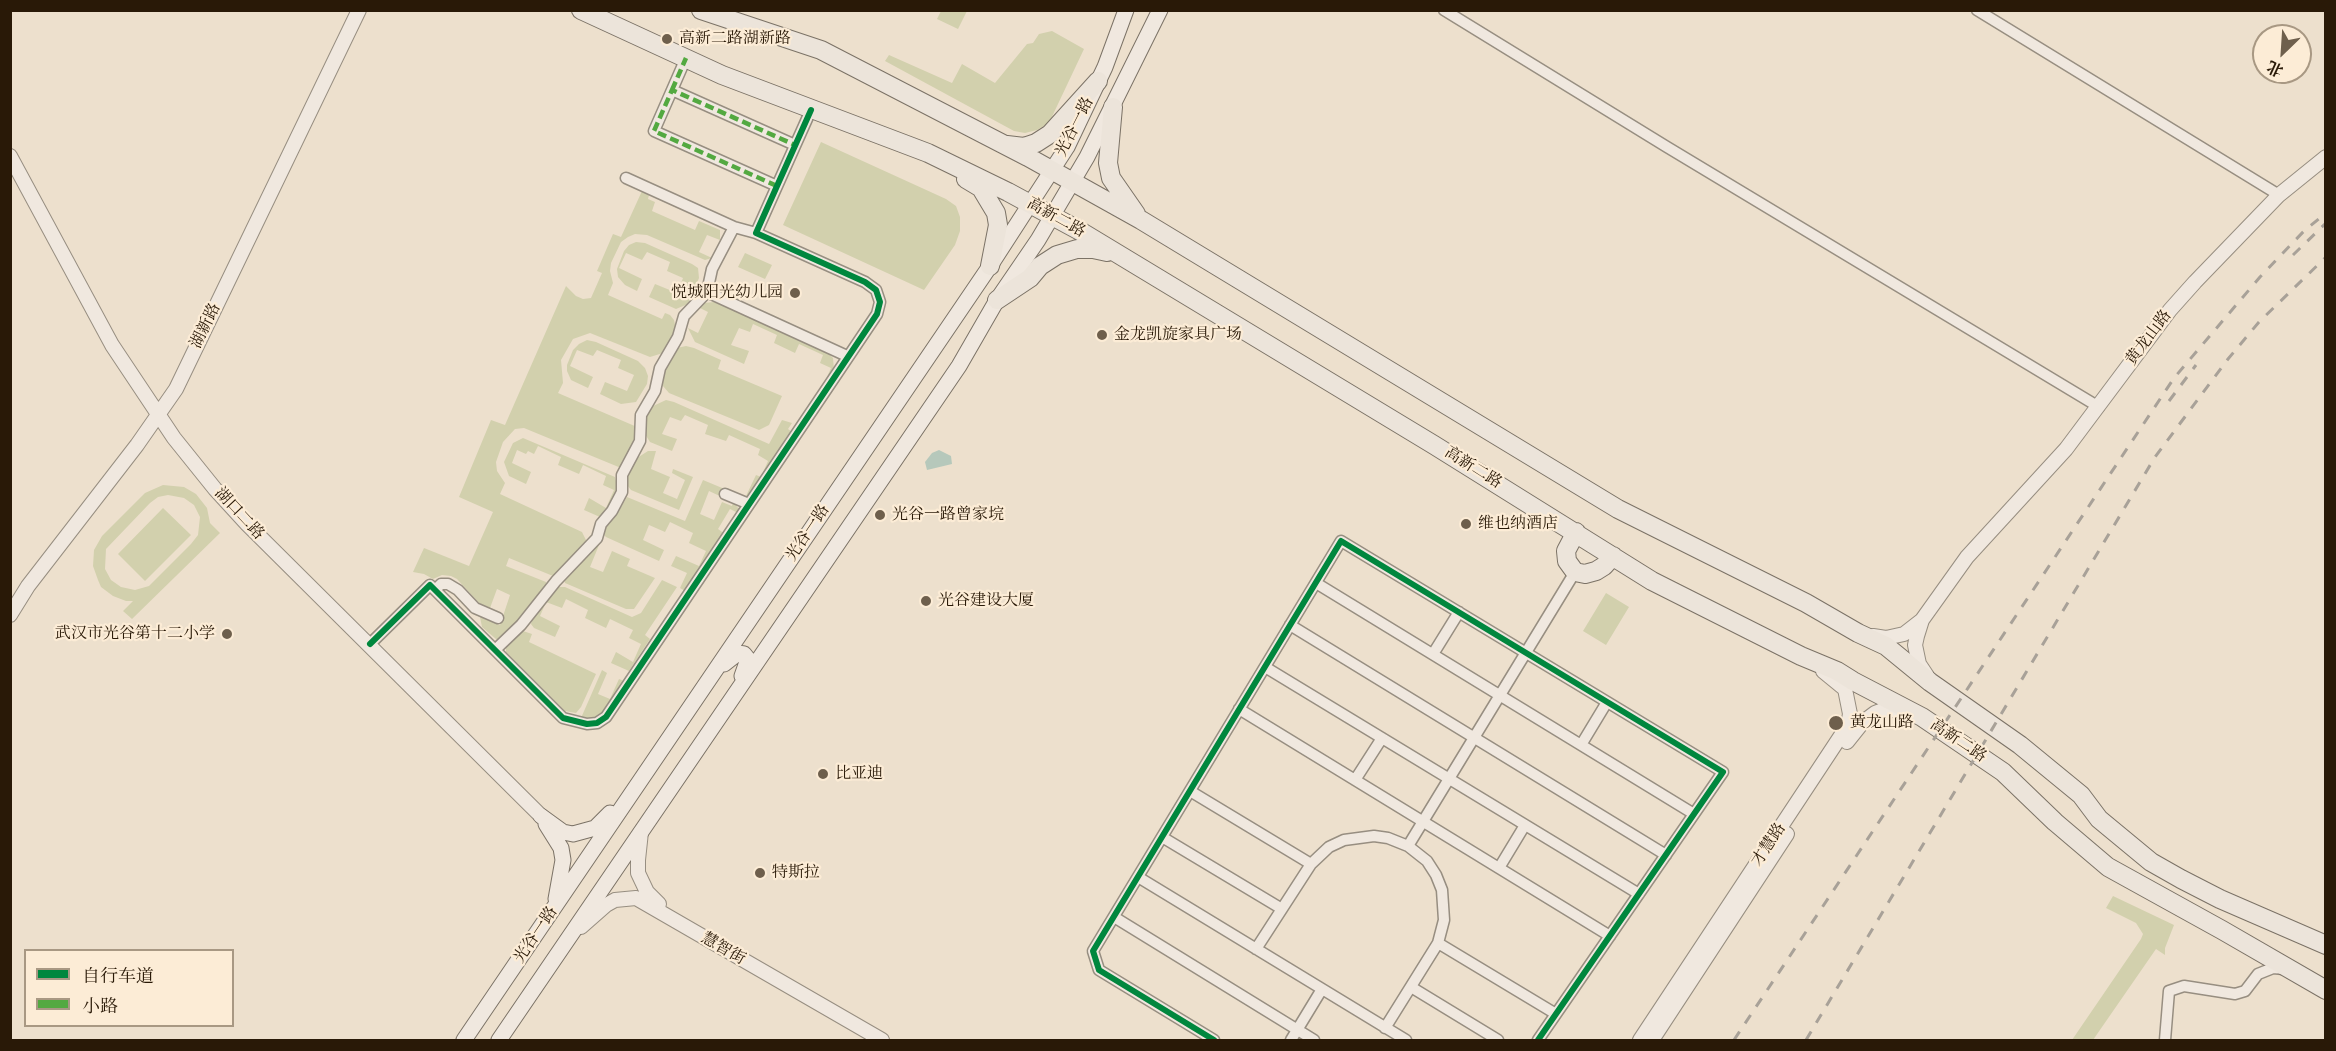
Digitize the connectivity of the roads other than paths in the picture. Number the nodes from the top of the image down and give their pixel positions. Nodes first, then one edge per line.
1 (359, 10) edge
2 (581, 10) edge
3 (701, 10) edge
4 (1126, 10) edge
5 (1160, 10) edge
6 (1444, 10) edge
7 (1977, 10) edge
8 (686, 58) junction
9 (1098, 81) junction
10 (672, 90) junction
11 (1113, 106) junction
12 (811, 110) junction
13 (1002, 144) junction
14 (795, 146) junction
15 (927, 153) junction
16 (10, 156) edge
17 (2325, 157) edge
18 (1052, 171) junction
19 (626, 178) dead end
20 (1072, 182) junction
21 (777, 186) junction
22 (2279, 195) junction
23 (1030, 204) junction
24 (1052, 216) junction
25 (1141, 220) junction
26 (734, 227) junction
27 (756, 233) junction
28 (1119, 255) junction
29 (990, 266) junction
30 (707, 292) junction
31 (997, 300) junction
32 (847, 356) junction
33 (2099, 407) junction
34 (158, 415) junction
35 (725, 494) dead end
36 (749, 504) junction
37 (1576, 532) junction
38 (1613, 556) junction
39 (1575, 572) junction
40 (1316, 583) junction
41 (435, 590) junction
42 (1459, 612) junction
43 (10, 615) edge
44 (498, 618) dead end
45 (1922, 620) junction
46 (1290, 625) junction
47 (1858, 633) junction
48 (370, 644) junction
49 (495, 650) junction
50 (1526, 653) junction
51 (1433, 654) junction
52 (1801, 656) junction
53 (1265, 667) junction
54 (706, 682) junction
55 (1930, 682) junction
56 (1500, 695) junction
57 (732, 698) junction
58 (1607, 702) junction
59 (1239, 709) junction
60 (1922, 717) junction
61 (1382, 738) junction
62 (1474, 738) junction
63 (1581, 745) junction
64 (1449, 779) junction
65 (1355, 780) junction
66 (1190, 791) junction
67 (632, 792) junction
68 (1694, 814) junction
69 (541, 816) junction
70 (1423, 822) junction
71 (1525, 825) junction
72 (642, 830) junction
73 (1162, 837) junction
74 (1408, 846) junction
75 (1666, 855) junction
76 (1311, 864) junction
77 (1499, 868) junction
78 (1138, 877) junction
79 (1639, 894) junction
80 (1282, 909) junction
81 (553, 910) junction
82 (1114, 917) junction
83 (1610, 936) junction
84 (569, 939) junction
85 (1438, 943) junction
86 (2325, 945) edge
87 (1256, 949) junction
88 (2290, 969) junction
89 (1411, 987) junction
90 (1322, 989) junction
91 (2325, 990) edge
92 (1556, 1014) junction
93 (1385, 1028) junction
94 (1297, 1030) junction
95 (464, 1041) edge
96 (499, 1041) edge
97 (882, 1041) edge
98 (894, 1041) edge
99 (1214, 1041) edge
100 (1290, 1041) edge
101 (1314, 1041) edge
102 (1406, 1041) edge
103 (1498, 1041) edge
104 (1538, 1041) edge
105 (1640, 1041) edge
106 (1652, 1041) edge
107 (2165, 1041) edge

1 - 34 street, 湖新路
2 - 8 main road, 高新二路
3 - 13 main road, 高新二路
4 - 9 main road, 光谷一路
5 - 11 main road, 光谷一路
6 - 33 street
7 - 22 street
8 - 10 street
8 - 12 main road, 高新二路
9 - 13 main road
9 - 18 main road, 光谷一路
10 - 14 street
10 - 21 street
11 - 20 main road, 光谷一路
11 - 25 main road
12 - 14 street
12 - 15 main road, 高新二路
13 - 18 main road, 高新二路
14 - 21 street
15 - 23 main road, 高新二路
15 - 29 main road
16 - 34 street, 湖口二路
17 - 22 street, 黄龙山路
18 - 20 main road, 高新二路
18 - 23 main road, 光谷一路
19 - 26 street
20 - 24 main road, 光谷一路
20 - 25 main road, 高新二路
21 - 27 street
22 - 33 street, 黄龙山路
23 - 24 main road, 高新二路
23 - 29 main road, 光谷一路
24 - 28 main road, 高新二路
24 - 31 main road, 光谷一路
25 - 47 main road, 高新二路
26 - 27 street
26 - 30 street
27 - 32 street
28 - 31 main road
28 - 37 main road, 高新二路
29 - 54 main road, 光谷一路
30 - 32 street
30 - 49 street
31 - 57 main road, 光谷一路
32 - 36 street
33 - 45 street, 黄龙山路
34 - 43 street, 湖新路
34 - 48 street, 湖口二路
35 - 36 street
36 - 49 street
37 - 38 main road, 高新二路
37 - 39 main road
38 - 39 main road
38 - 52 main road, 高新二路
39 - 50 street
40 - 42 street
40 - 46 street
40 - 51 street
41 - 44 street
41 - 48 street
41 - 49 street
42 - 50 street
42 - 51 street
45 - 47 street, 黄龙山路
45 - 55 street, 黄龙山路
46 - 53 street
46 - 62 street
47 - 55 main road, 高新二路
48 - 69 street, 湖口二路
50 - 56 street
50 - 58 street
51 - 56 street
52 - 60 main road, 高新二路
52 - 105 street, 才慧路
53 - 59 street
53 - 61 street
54 - 57 main road
54 - 67 main road, 光谷一路
55 - 86 main road, 高新二路
56 - 62 street
56 - 63 street
57 - 72 main road, 光谷一路
58 - 63 street
58 - 68 street
59 - 65 street
59 - 66 street
60 - 88 main road, 高新二路
60 - 106 street, 才慧路
61 - 64 street
61 - 65 street
62 - 64 street
62 - 75 street
63 - 68 street
64 - 70 street
64 - 71 street
65 - 70 street
66 - 73 street
66 - 76 street
67 - 69 main road
67 - 81 main road, 光谷一路
68 - 75 street
69 - 81 main road
70 - 74 street
70 - 77 street
71 - 77 street
71 - 79 street
72 - 84 main road, 光谷一路
72 - 98 street, 慧智街
73 - 78 street
73 - 80 street
74 - 76 street
74 - 85 street
75 - 79 street
76 - 80 street
77 - 83 street
78 - 82 street
78 - 87 street
79 - 83 street
80 - 87 street
81 - 95 main road, 光谷一路
82 - 94 street
82 - 99 street
83 - 92 street
84 - 96 main road, 光谷一路
84 - 97 street, 慧智街
85 - 89 street
85 - 92 street
87 - 90 street
88 - 91 main road, 高新二路
88 - 107 street
89 - 93 street
89 - 103 street
90 - 93 street
90 - 94 street
92 - 104 street
93 - 102 street
94 - 100 street
94 - 101 street

